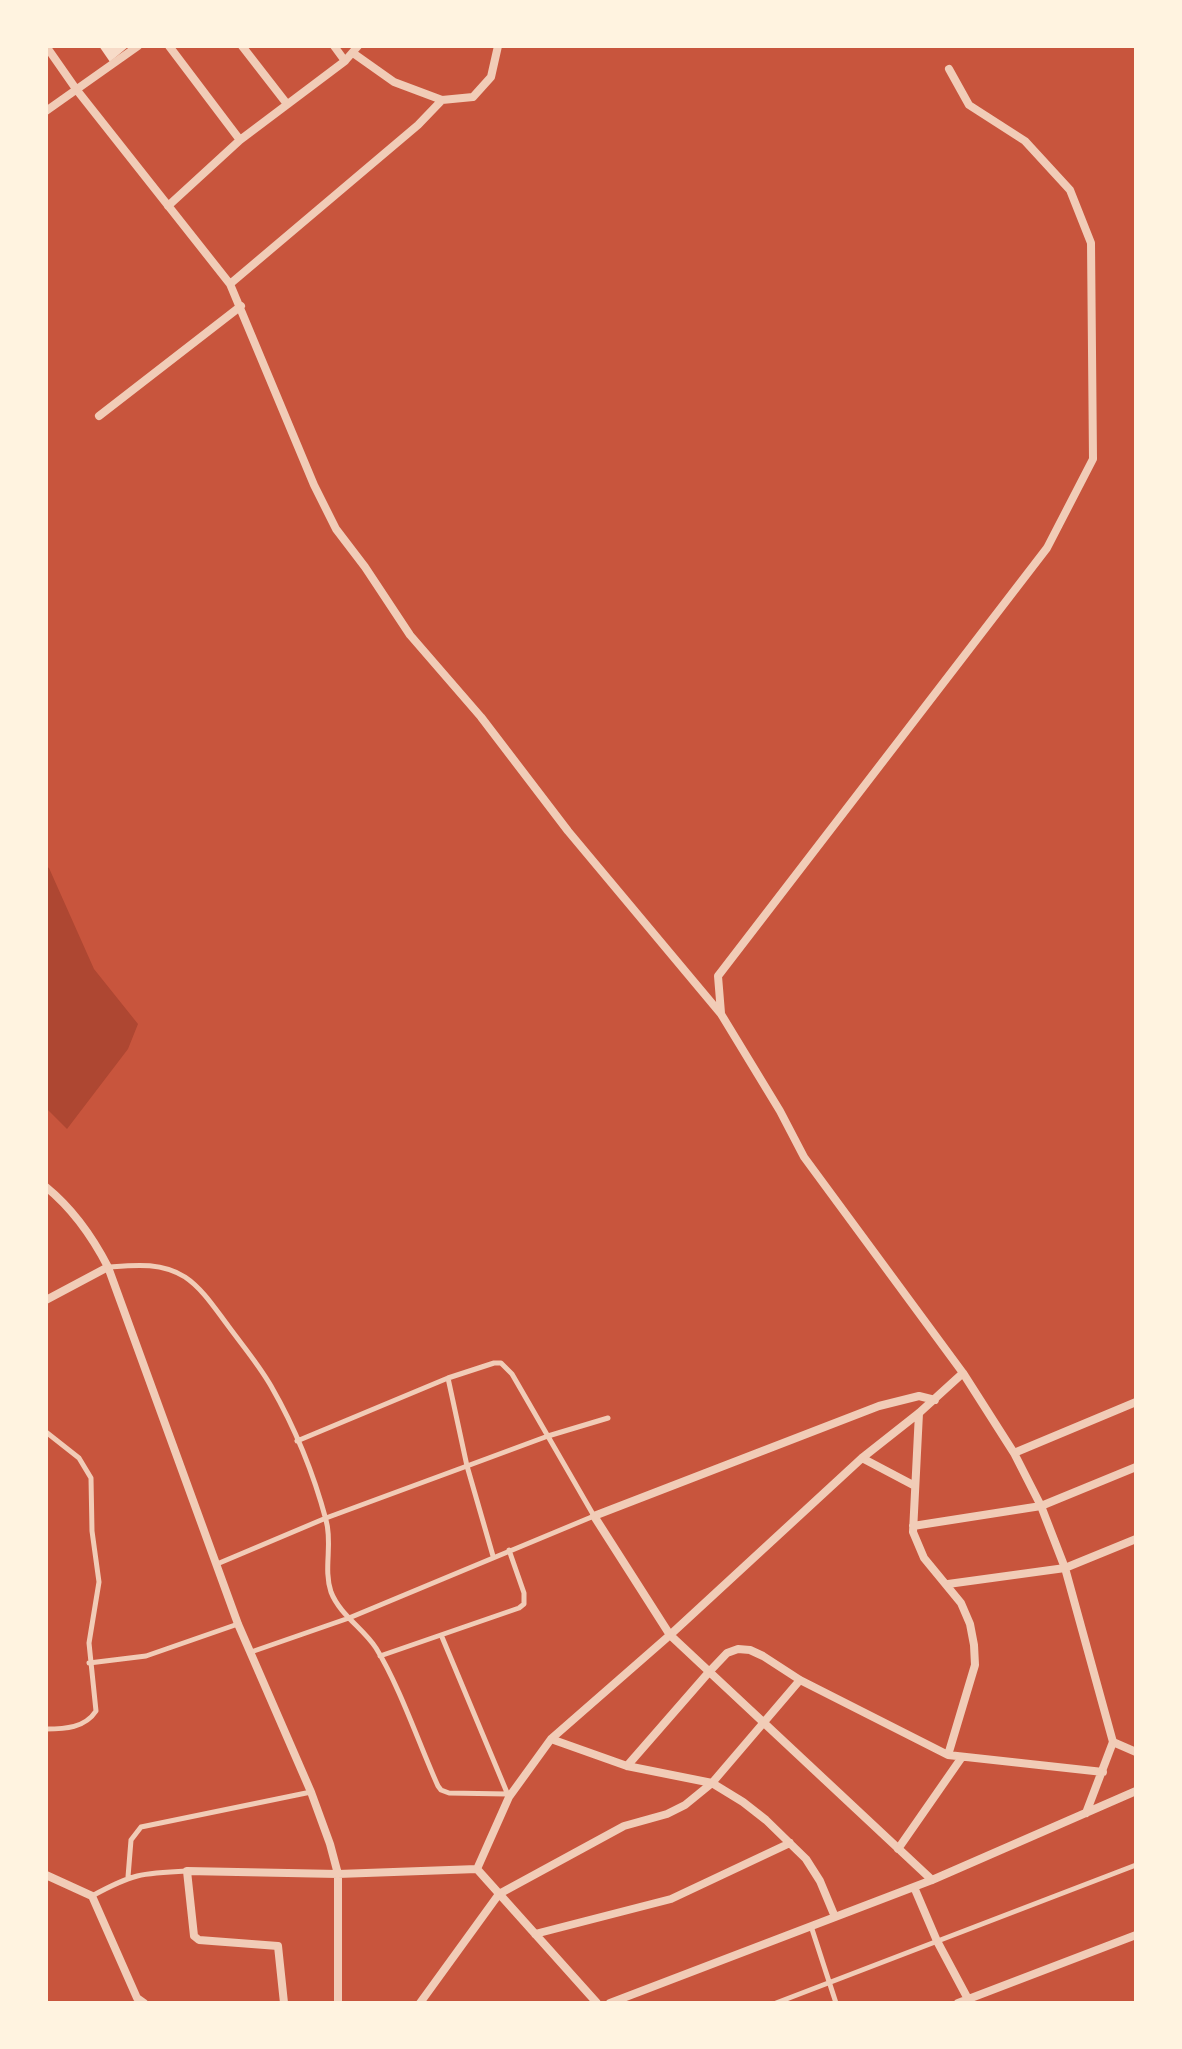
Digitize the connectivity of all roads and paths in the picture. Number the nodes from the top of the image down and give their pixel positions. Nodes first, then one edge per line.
1 (46, 46) edge
2 (138, 46) edge
3 (169, 46) edge
4 (242, 46) edge
5 (334, 46) edge
6 (498, 46) edge
7 (355, 50) edge
8 (345, 61) junction
9 (949, 69) dead end
10 (76, 89) junction
11 (442, 100) junction
12 (287, 104) junction
13 (46, 111) edge
14 (240, 140) junction
15 (168, 206) junction
16 (230, 284) junction
17 (241, 306) junction
18 (99, 416) dead end
19 (721, 1014) junction
20 (46, 1187) edge
21 (108, 1267) junction
22 (46, 1300) edge
23 (963, 1373) junction
24 (448, 1378) junction
25 (935, 1400) junction
26 (1136, 1402) edge
27 (919, 1413) junction
28 (608, 1418) dead end
29 (46, 1432) edge
30 (548, 1436) junction
31 (297, 1441) junction
32 (1014, 1453) junction
33 (862, 1458) junction
34 (467, 1466) junction
35 (1136, 1467) edge
36 (915, 1486) junction
37 (1041, 1506) junction
38 (594, 1516) junction
39 (326, 1518) junction
40 (913, 1526) junction
41 (1136, 1539) edge
42 (509, 1550) junction
43 (493, 1556) junction
44 (217, 1564) junction
45 (1065, 1568) junction
46 (948, 1584) junction
47 (349, 1618) junction
48 (238, 1624) junction
49 (670, 1635) junction
50 (442, 1637) junction
51 (249, 1653) junction
52 (380, 1656) junction
53 (89, 1663) junction
54 (709, 1672) junction
55 (800, 1680) junction
56 (764, 1723) junction
57 (46, 1729) edge
58 (551, 1739) junction
59 (1113, 1742) junction
60 (1136, 1752) edge
61 (948, 1755) junction
62 (962, 1757) junction
63 (627, 1766) junction
64 (1103, 1772) junction
65 (712, 1783) junction
66 (1136, 1791) edge
67 (311, 1792) junction
68 (508, 1796) junction
69 (1086, 1813) junction
70 (790, 1843) junction
71 (898, 1849) junction
72 (1136, 1865) edge
73 (477, 1869) junction
74 (187, 1871) junction
75 (338, 1874) junction
76 (46, 1875) edge
77 (128, 1877) junction
78 (932, 1880) junction
79 (914, 1887) junction
80 (499, 1894) junction
81 (92, 1896) junction
82 (835, 1917) junction
83 (811, 1926) junction
84 (535, 1934) junction
85 (1136, 1935) edge
86 (937, 1941) junction
87 (830, 1982) junction
88 (968, 1999) junction
89 (144, 2003) edge
90 (284, 2003) edge
91 (338, 2003) edge
92 (420, 2003) edge
93 (597, 2003) edge
94 (610, 2003) edge
95 (776, 2003) edge
96 (836, 2003) edge
97 (958, 2003) edge

1 - 10 street
2 - 10 street
3 - 14 street
4 - 12 street
5 - 8 street
6 - 11 street
7 - 8 street
7 - 11 street
8 - 12 street
9 - 19 street
10 - 13 street
10 - 15 street
11 - 16 street
12 - 14 street
14 - 15 street
15 - 16 street
16 - 17 street
17 - 18 street
17 - 19 street
19 - 23 street
20 - 21 street
21 - 22 street
21 - 31 lane
21 - 44 street
23 - 25 street
23 - 32 street
24 - 30 lane
24 - 31 lane
24 - 34 lane
25 - 27 street
25 - 38 street
26 - 32 street
27 - 33 street
27 - 36 street
28 - 30 lane
29 - 53 lane
30 - 34 lane
30 - 38 lane
31 - 39 lane
32 - 37 street
33 - 36 street
33 - 49 street
34 - 39 lane
34 - 43 lane
35 - 37 street
36 - 40 street
37 - 40 street
37 - 45 street
38 - 42 lane
38 - 49 street
39 - 44 lane
39 - 47 lane
40 - 46 street
41 - 45 street
42 - 43 lane
42 - 50 lane
43 - 47 lane
44 - 48 street
45 - 46 street
45 - 59 street
46 - 61 street
47 - 51 lane
47 - 52 lane
48 - 51 street
48 - 53 lane
49 - 54 street
49 - 58 street
50 - 52 lane
50 - 68 lane
51 - 67 street
52 - 68 lane
53 - 57 lane
54 - 55 street
54 - 56 street
54 - 63 street
55 - 56 street
55 - 61 street
56 - 65 street
56 - 71 street
58 - 63 street
58 - 68 street
59 - 60 street
59 - 64 street
61 - 62 street
62 - 64 street
62 - 71 street
63 - 65 street
64 - 69 street
65 - 70 street
65 - 80 street
66 - 69 street
67 - 75 street
67 - 77 lane
68 - 73 street
69 - 78 street
70 - 82 street
70 - 84 street
71 - 78 street
72 - 86 lane
73 - 75 street
73 - 80 street
74 - 75 street
74 - 77 lane
74 - 90 street
75 - 91 street
76 - 81 street
77 - 81 lane
78 - 79 street
79 - 82 street
79 - 86 street
80 - 84 street
80 - 92 street
81 - 89 street
82 - 83 street
83 - 87 lane
83 - 94 street
84 - 93 street
85 - 88 street
86 - 87 lane
86 - 88 street
87 - 95 lane
87 - 96 lane
88 - 97 street

